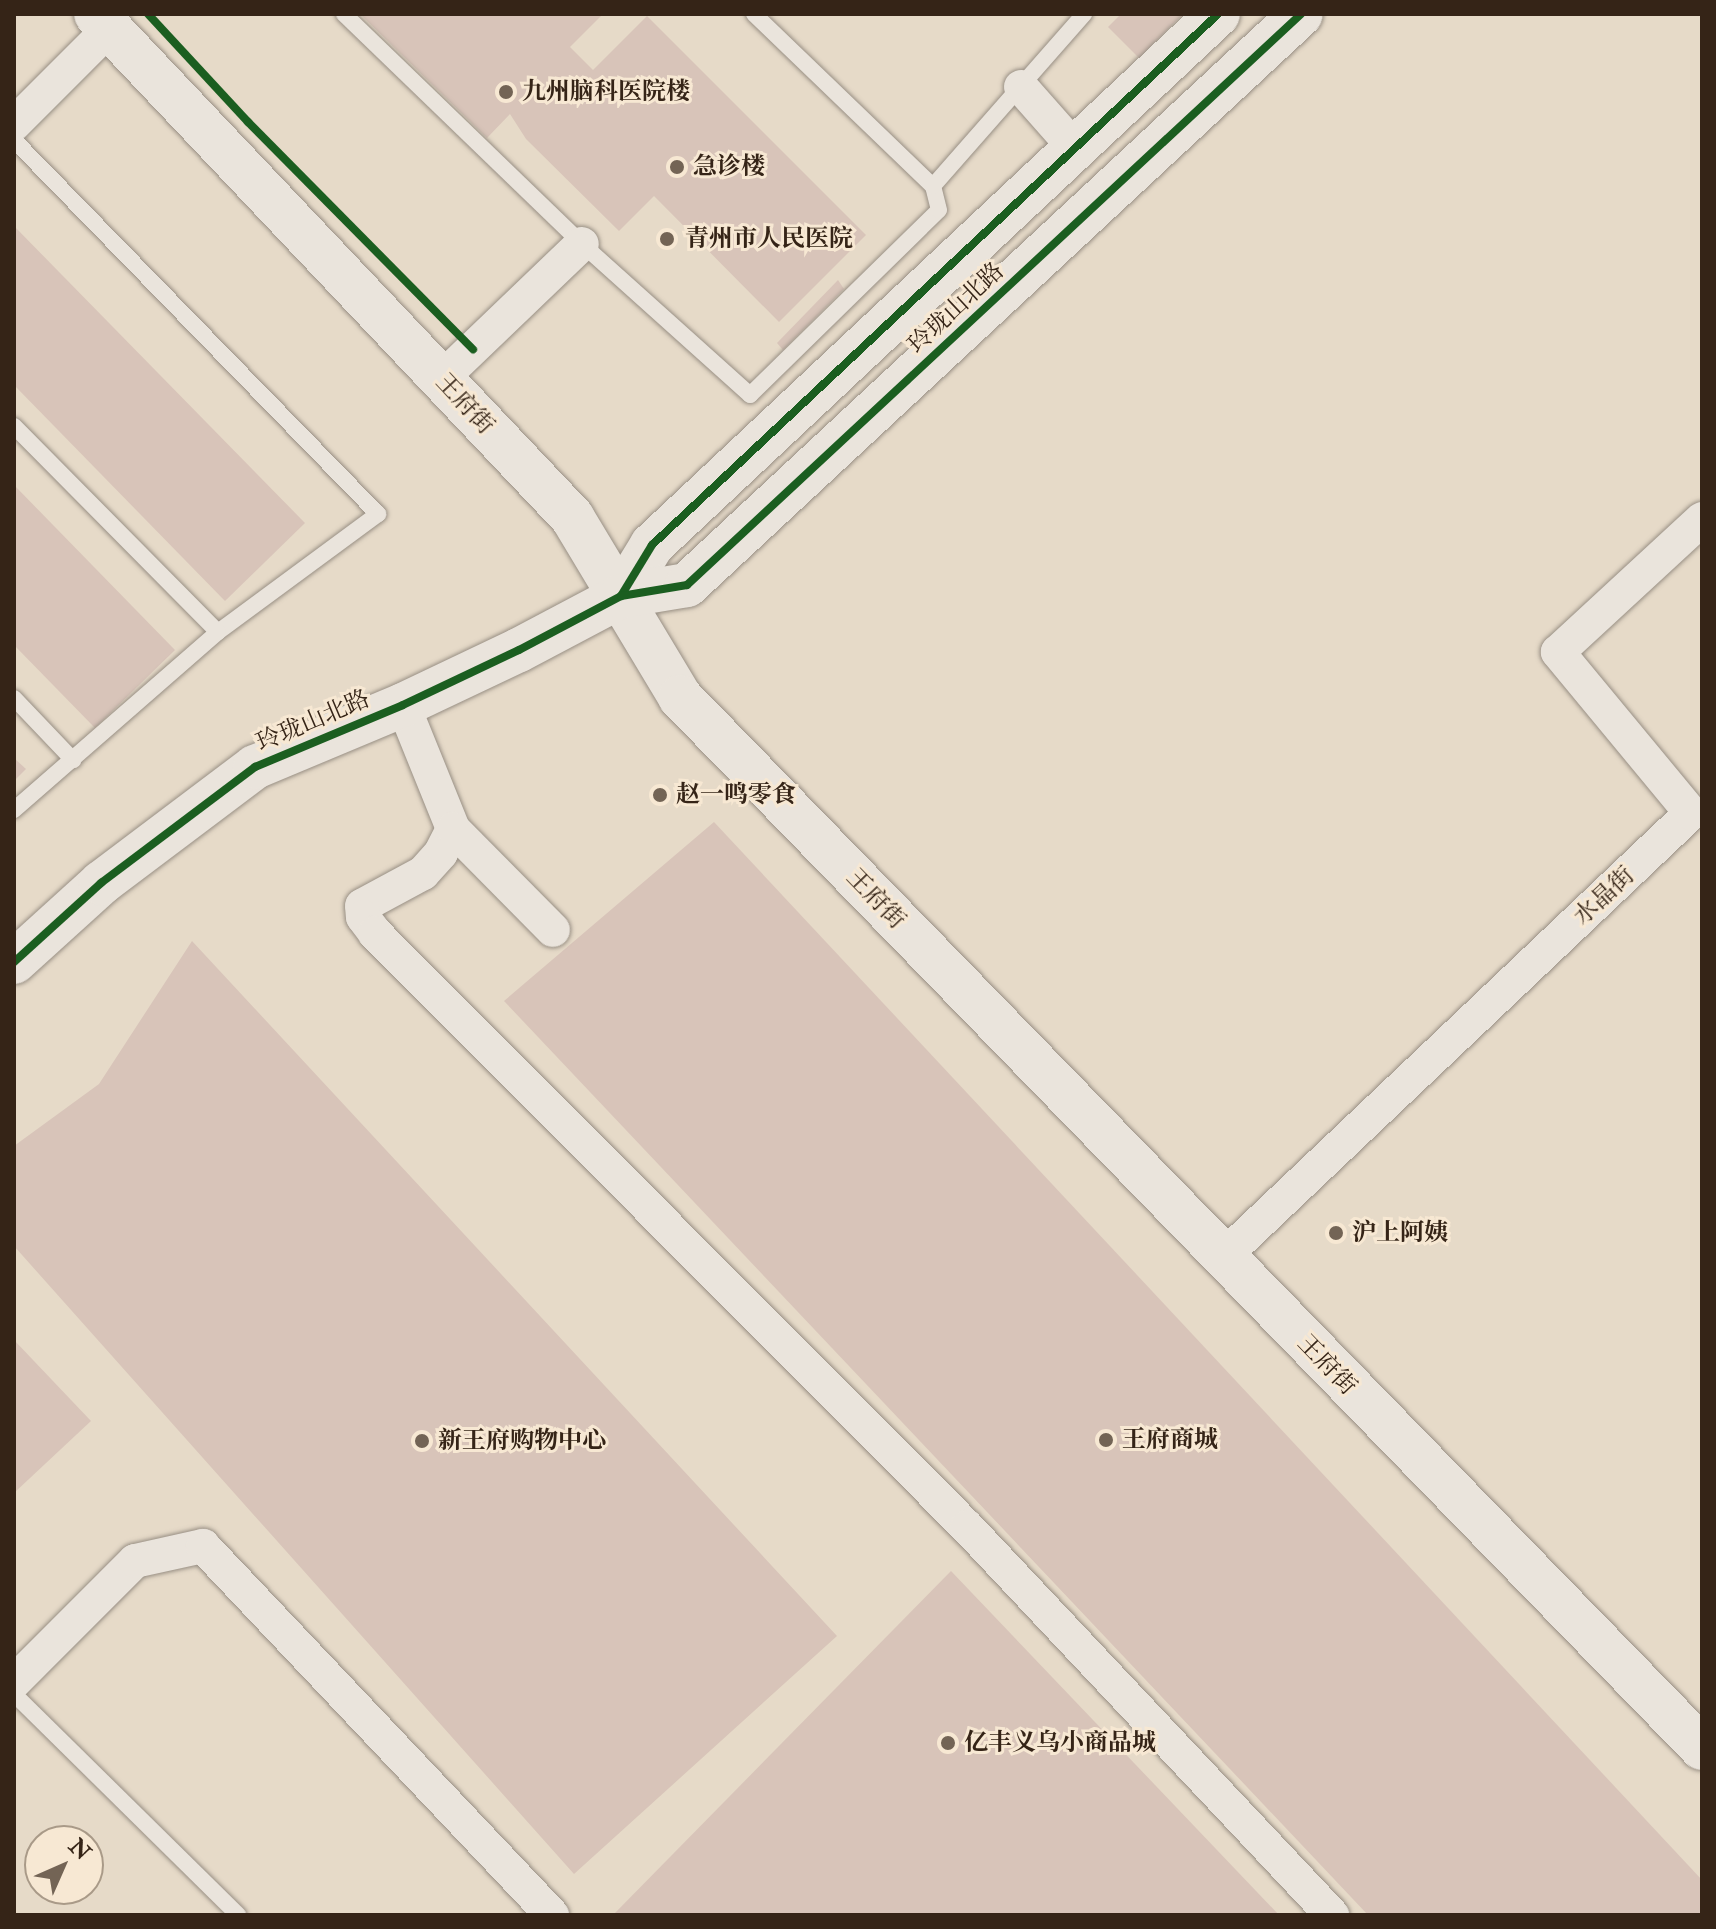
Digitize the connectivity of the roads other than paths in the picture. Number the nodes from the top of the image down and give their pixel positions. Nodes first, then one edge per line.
1 (344, 14) edge
2 (754, 14) edge
3 (1084, 14) edge
4 (1218, 14) edge
5 (1301, 14) edge
6 (103, 21) edge
7 (1021, 87) junction
8 (14, 124) edge
9 (14, 140) edge
10 (1075, 148) junction
11 (933, 186) junction
12 (582, 244) junction
13 (441, 379) junction
14 (14, 426) edge
15 (1702, 519) edge
16 (621, 596) junction
17 (218, 632) junction
18 (14, 698) edge
19 (403, 705) junction
20 (73, 760) junction
21 (14, 810) edge
22 (453, 829) junction
23 (553, 930) dead end
24 (14, 962) edge
25 (1223, 1257) junction
26 (14, 1682) edge
27 (14, 1694) edge
28 (1702, 1748) edge
29 (238, 1915) edge
30 (552, 1915) edge
31 (1332, 1915) edge

1 - 12 lane
2 - 11 lane
3 - 7 lane
4 - 10 street, 玲珑山北路
5 - 16 street, 玲珑山北路
6 - 8 street
6 - 13 street, 王府街
7 - 10 street
7 - 11 lane
9 - 17 lane
10 - 16 street, 玲珑山北路
11 - 12 lane
12 - 13 street
13 - 16 street, 王府街
14 - 17 lane
15 - 25 street, 水晶街
16 - 19 street, 玲珑山北路
16 - 25 street, 王府街
17 - 20 lane
18 - 20 lane
19 - 22 street
19 - 24 street, 玲珑山北路
20 - 21 lane
22 - 23 street
22 - 31 street
25 - 28 street, 王府街
26 - 30 street
27 - 29 lane

